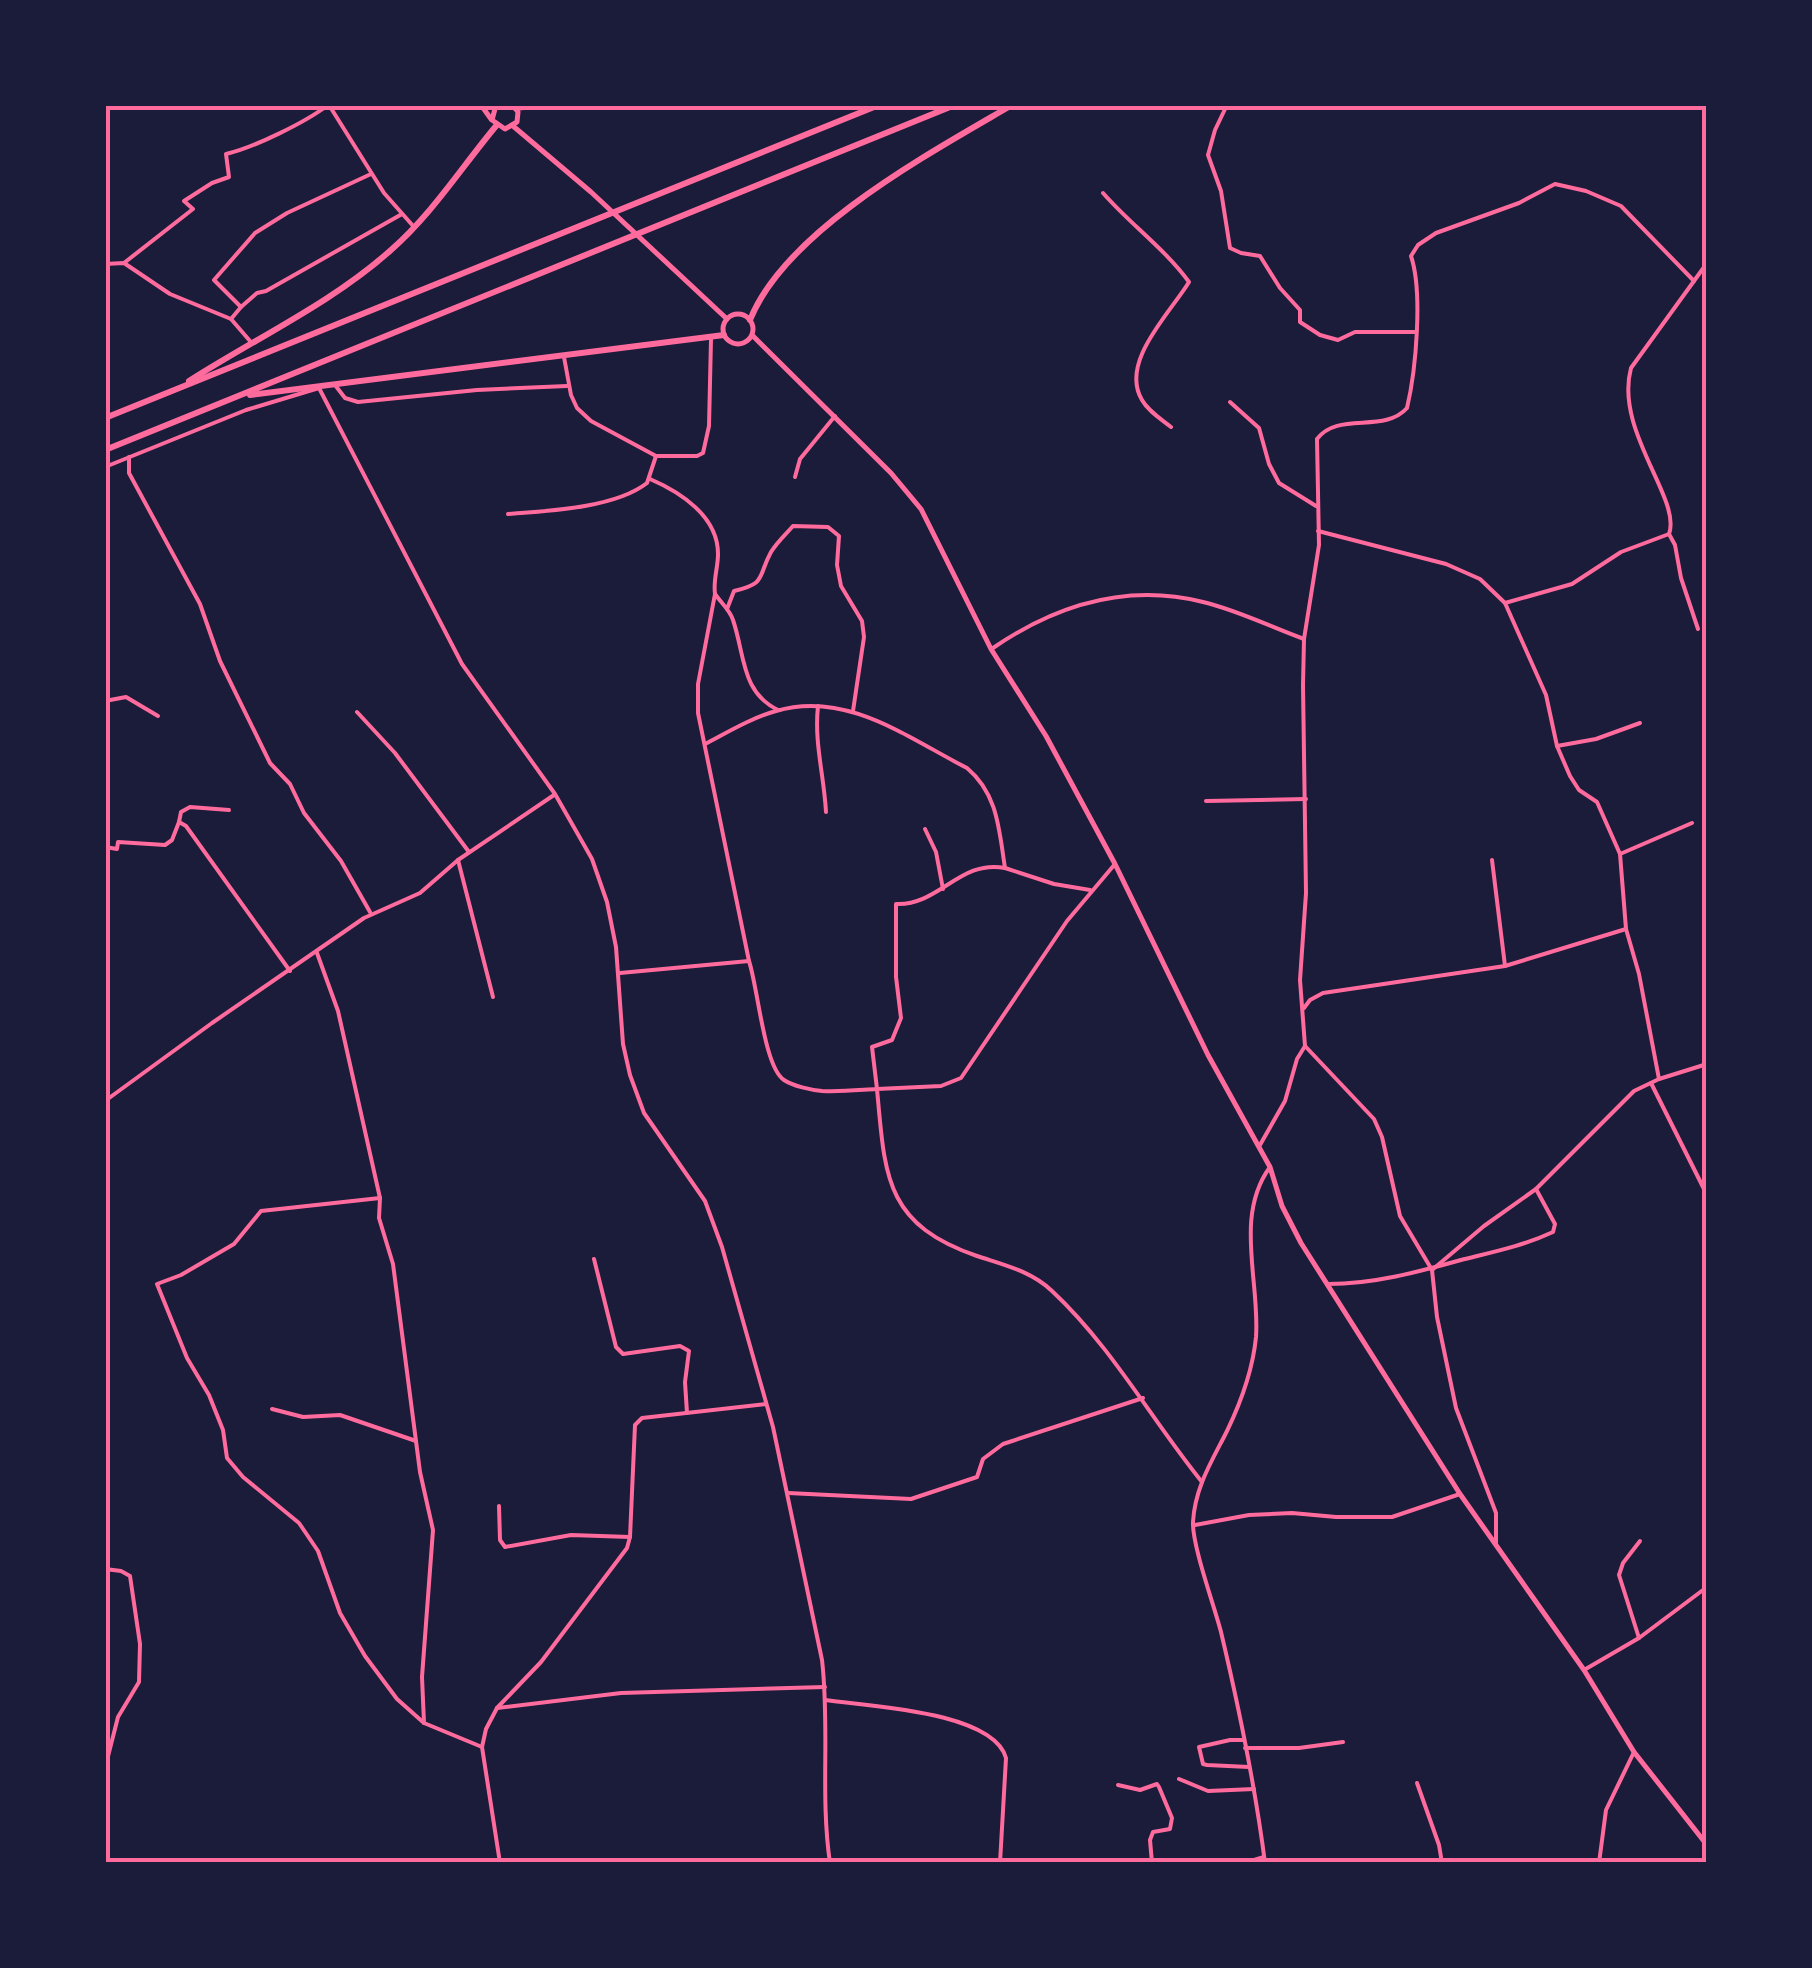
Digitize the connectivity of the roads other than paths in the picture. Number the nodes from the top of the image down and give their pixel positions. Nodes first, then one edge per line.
1 (111, 105) edge
2 (328, 105) edge
3 (481, 105) edge
4 (496, 105) edge
5 (541, 105) edge
6 (879, 105) edge
7 (955, 105) edge
8 (1012, 105) edge
9 (1228, 105) edge
10 (514, 106) edge
11 (105, 112) edge
12 (494, 123) junction
13 (514, 126) junction
14 (371, 174) junction
15 (1102, 192) dead end
16 (402, 214) junction
17 (414, 227) junction
18 (124, 263) junction
19 (1707, 263) edge
20 (105, 264) edge
21 (1694, 281) junction
22 (240, 307) junction
23 (230, 318) junction
24 (727, 319) junction
25 (750, 320) junction
26 (1415, 332) junction
27 (724, 335) junction
28 (753, 336) junction
29 (710, 339) junction
30 (250, 342) junction
31 (564, 355) junction
32 (335, 385) junction
33 (567, 386) junction
34 (319, 388) junction
35 (175, 390) junction
36 (239, 397) junction
37 (1230, 402) dead end
38 (834, 416) junction
39 (105, 418) edge
40 (1171, 427) dead end
41 (105, 450) edge
42 (656, 456) junction
43 (129, 457) junction
44 (105, 467) edge
45 (796, 478) dead end
46 (650, 479) junction
47 (1316, 506) junction
48 (508, 514) dead end
49 (1318, 531) junction
50 (1669, 534) junction
51 (715, 594) junction
52 (1505, 604) junction
53 (727, 609) junction
54 (1698, 629) dead end
55 (1304, 639) junction
56 (991, 649) junction
57 (105, 701) edge
58 (818, 706) junction
59 (778, 710) junction
60 (854, 711) junction
61 (357, 712) dead end
62 (158, 716) dead end
63 (1640, 722) dead end
64 (704, 744) junction
65 (1557, 746) junction
66 (554, 794) junction
67 (1306, 799) junction
68 (1206, 800) dead end
69 (229, 810) dead end
70 (826, 812) dead end
71 (178, 822) junction
72 (1692, 823) dead end
73 (925, 829) dead end
74 (105, 848) edge
75 (469, 852) junction
76 (1620, 854) junction
77 (458, 860) junction
78 (1492, 860) dead end
79 (1115, 864) junction
80 (1005, 868) junction
81 (943, 889) junction
82 (1090, 890) junction
83 (371, 914) junction
84 (1626, 930) junction
85 (316, 953) junction
86 (749, 961) junction
87 (1505, 966) junction
88 (290, 971) junction
89 (620, 972) junction
90 (493, 997) dead end
91 (1302, 1010) junction
92 (1304, 1046) junction
93 (1707, 1064) edge
94 (1659, 1079) junction
95 (1651, 1082) junction
96 (877, 1089) junction
97 (105, 1102) edge
98 (1258, 1149) junction
99 (1270, 1167) junction
100 (1536, 1189) junction
101 (1707, 1195) edge
102 (380, 1198) junction
103 (594, 1260) dead end
104 (1432, 1270) junction
105 (1327, 1284) junction
106 (1142, 1398) junction
107 (766, 1404) junction
108 (272, 1409) dead end
109 (687, 1413) junction
110 (416, 1442) junction
111 (1202, 1482) junction
112 (788, 1493) junction
113 (1460, 1494) junction
114 (500, 1506) dead end
115 (1192, 1525) junction
116 (630, 1537) junction
117 (1640, 1541) dead end
118 (1496, 1544) junction
119 (105, 1569) edge
120 (1707, 1586) edge
121 (1639, 1638) junction
122 (1584, 1670) junction
123 (825, 1687) junction
124 (825, 1700) junction
125 (497, 1708) junction
126 (424, 1723) junction
127 (1244, 1740) junction
128 (1343, 1742) dead end
129 (482, 1748) junction
130 (1246, 1748) junction
131 (1634, 1752) junction
132 (1250, 1767) junction
133 (105, 1768) edge
134 (1179, 1778) dead end
135 (1417, 1783) dead end
136 (1118, 1785) dead end
137 (1254, 1789) junction
138 (1707, 1845) edge
139 (1265, 1860) edge
140 (500, 1863) edge
141 (830, 1863) edge
142 (1000, 1863) edge
143 (1152, 1863) edge
144 (1244, 1863) edge
145 (1442, 1863) edge
146 (1599, 1863) edge

1 - 11 street
2 - 14 street
2 - 18 street
3 - 12 main road
4 - 12 main road
5 - 10 highway
6 - 35 highway
7 - 36 highway
8 - 25 highway
9 - 26 street
10 - 13 main road
12 - 13 main road
12 - 17 highway
13 - 24 main road
14 - 16 street
14 - 22 street
15 - 40 street
16 - 17 street
16 - 22 street
17 - 30 highway
18 - 20 street
18 - 23 street
19 - 21 street
21 - 26 street
21 - 50 street
22 - 23 street
23 - 30 street
24 - 25 main road
24 - 27 main road
25 - 28 main road
26 - 47 street
27 - 28 main road
27 - 29 highway
28 - 38 main road
29 - 31 highway
29 - 42 street
30 - 35 highway
31 - 32 highway
31 - 33 street
32 - 33 street
32 - 34 highway
33 - 42 street
34 - 36 highway
34 - 43 street
34 - 66 street
35 - 39 highway
36 - 41 highway
37 - 47 street
38 - 45 street
38 - 56 main road
42 - 46 street
43 - 44 street
43 - 83 street
46 - 48 street
46 - 51 street
47 - 49 street
49 - 52 street
49 - 55 street
50 - 52 street
50 - 54 street
51 - 53 street
51 - 64 street
52 - 65 street
53 - 59 street
53 - 60 street
55 - 56 street
55 - 67 street
56 - 79 main road
57 - 62 street
58 - 59 street
58 - 60 street
58 - 70 street
59 - 64 street
60 - 80 street
61 - 75 street
63 - 65 street
64 - 86 street
65 - 76 street
66 - 75 street
66 - 89 street
67 - 68 street
67 - 91 street
69 - 71 street
71 - 74 street
71 - 88 street
72 - 76 street
73 - 81 street
75 - 77 street
76 - 84 street
77 - 83 street
77 - 90 street
78 - 87 street
79 - 82 street
79 - 98 main road
80 - 81 street
80 - 82 street
81 - 96 street
82 - 96 street
83 - 85 street
84 - 87 street
84 - 94 street
85 - 88 street
85 - 102 street
86 - 89 street
86 - 96 street
87 - 91 street
88 - 97 street
89 - 107 street
91 - 92 street
92 - 98 street
92 - 104 street
93 - 94 street
94 - 95 street
95 - 100 street
95 - 101 street
96 - 106 street
98 - 99 main road
99 - 105 main road
99 - 111 street
100 - 104 street
100 - 104 street
102 - 110 street
102 - 126 street
103 - 109 street
104 - 105 street
104 - 118 street
105 - 113 main road
106 - 111 street
106 - 112 street
107 - 109 street
107 - 112 street
108 - 110 street
109 - 116 street
110 - 126 street
111 - 115 street
112 - 123 street
113 - 115 street
113 - 118 main road
114 - 116 street
115 - 127 street
116 - 125 street
117 - 121 street
118 - 122 main road
119 - 133 street
120 - 121 street
121 - 122 street
122 - 131 main road
123 - 124 street
123 - 125 street
124 - 141 street
124 - 142 street
125 - 129 street
126 - 129 street
127 - 130 street
127 - 132 street
128 - 130 street
129 - 140 street
130 - 132 street
131 - 138 main road
131 - 146 street
132 - 137 street
134 - 137 street
135 - 145 street
136 - 143 street
137 - 139 street
139 - 144 street

